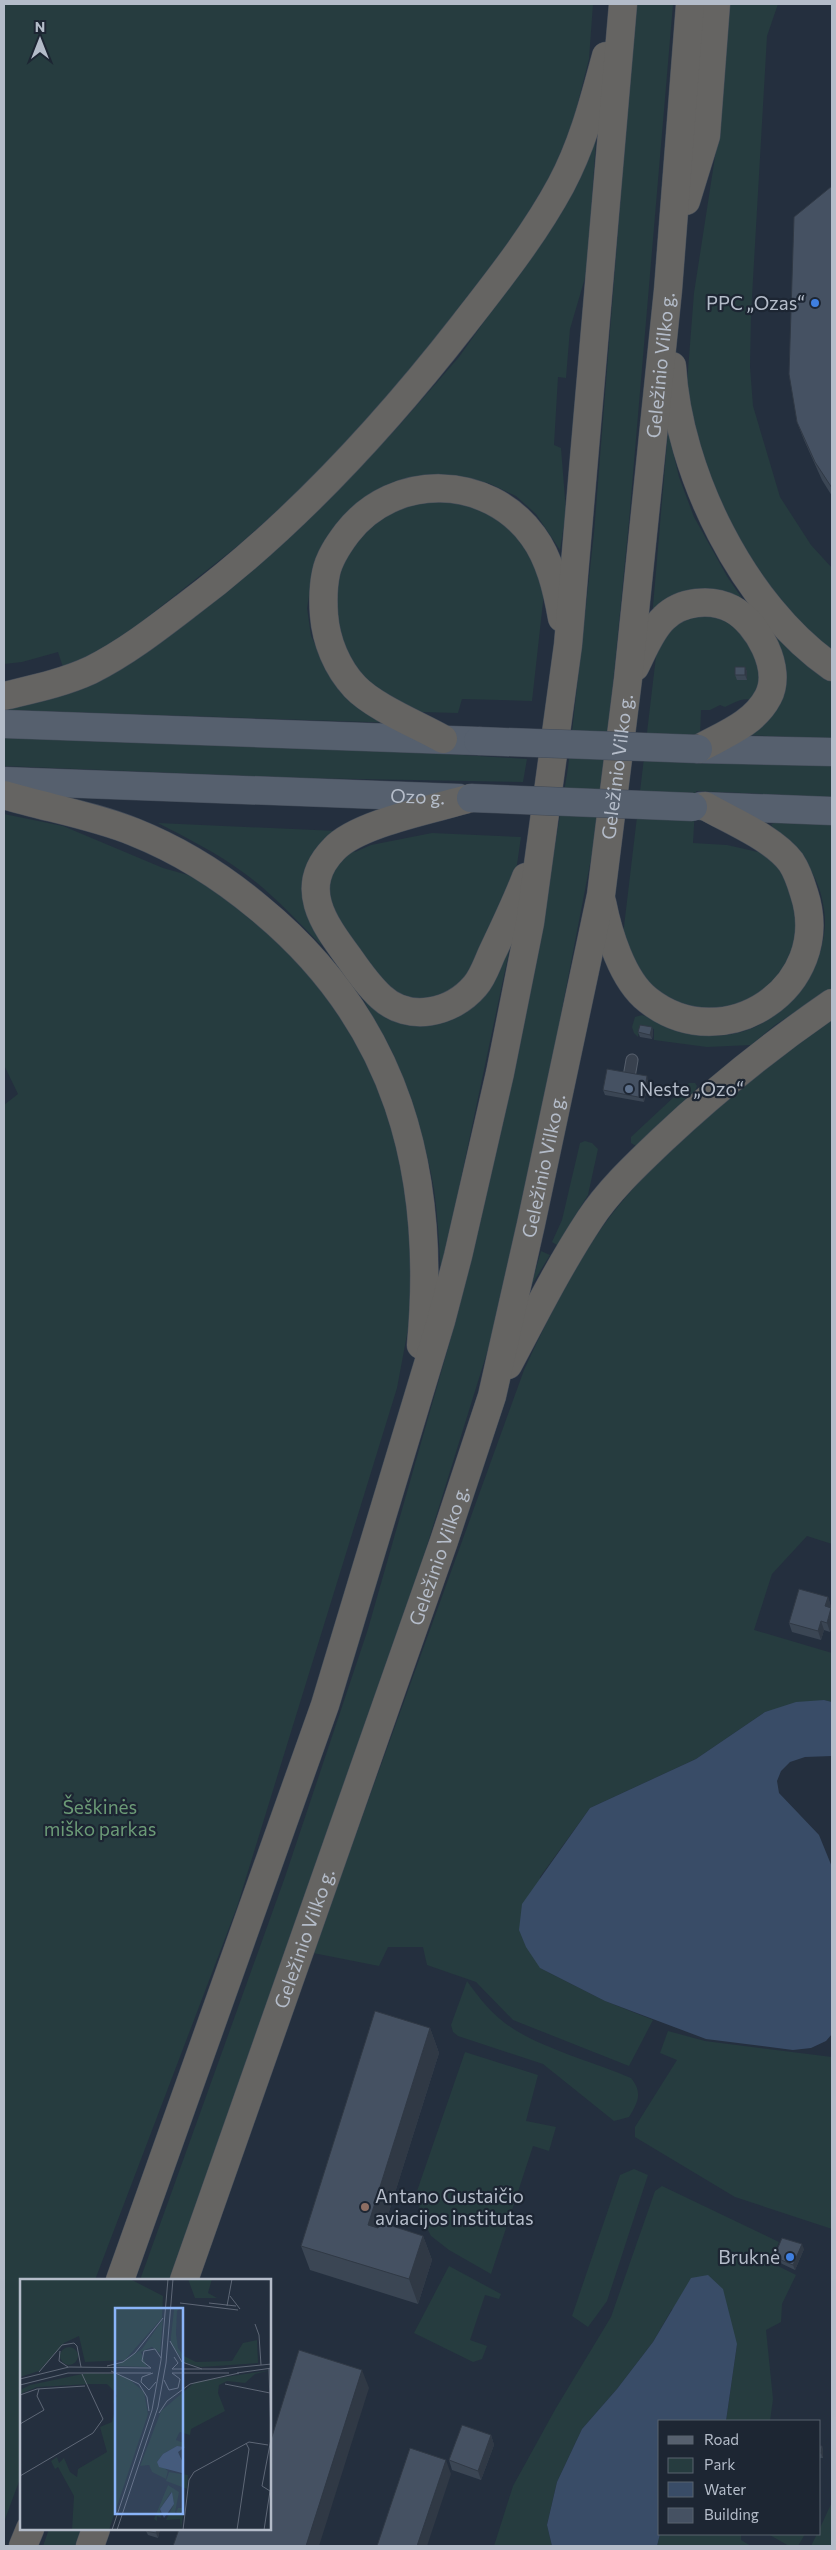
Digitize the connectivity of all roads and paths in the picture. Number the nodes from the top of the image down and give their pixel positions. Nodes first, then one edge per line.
1 (621, 4) edge
2 (690, 4) edge
3 (716, 4) edge
4 (670, 256) junction
5 (668, 290) junction
6 (568, 645) junction
7 (832, 666) edge
8 (628, 679) junction
9 (4, 696) edge
10 (4, 724) edge
11 (443, 739) junction
12 (698, 749) junction
13 (832, 752) edge
14 (4, 781) edge
15 (4, 795) edge
16 (471, 798) junction
17 (699, 806) junction
18 (832, 810) edge
19 (541, 843) junction
20 (601, 895) junction
21 (832, 1003) edge
22 (632, 1060) dead end
23 (629, 1078) edge
24 (492, 1396) junction
25 (416, 1401) junction
26 (120, 2279) edge
27 (184, 2279) edge
28 (30, 2530) edge
29 (96, 2530) edge
30 (24, 2546) edge
31 (90, 2546) edge

1 - 6 highway
1 - 9 highway
2 - 4 highway, Geležinio Vilko g.
3 - 4 highway
4 - 5 highway, Geležinio Vilko g.
5 - 7 highway
5 - 8 highway, Geležinio Vilko g.
6 - 11 highway
6 - 19 highway
8 - 12 highway
8 - 20 highway, Geležinio Vilko g.
10 - 11 main road
11 - 12 main road, bridge
12 - 13 main road
14 - 16 main road, Ozo g.
15 - 25 highway
16 - 17 main road, Ozo g., bridge
16 - 19 highway
17 - 18 main road, Ozo g.
17 - 20 highway
19 - 25 highway
20 - 24 highway, Geležinio Vilko g.
21 - 24 highway
22 - 23 lane
24 - 27 highway, Geležinio Vilko g.
25 - 26 highway
28 - 30 highway
29 - 31 highway

